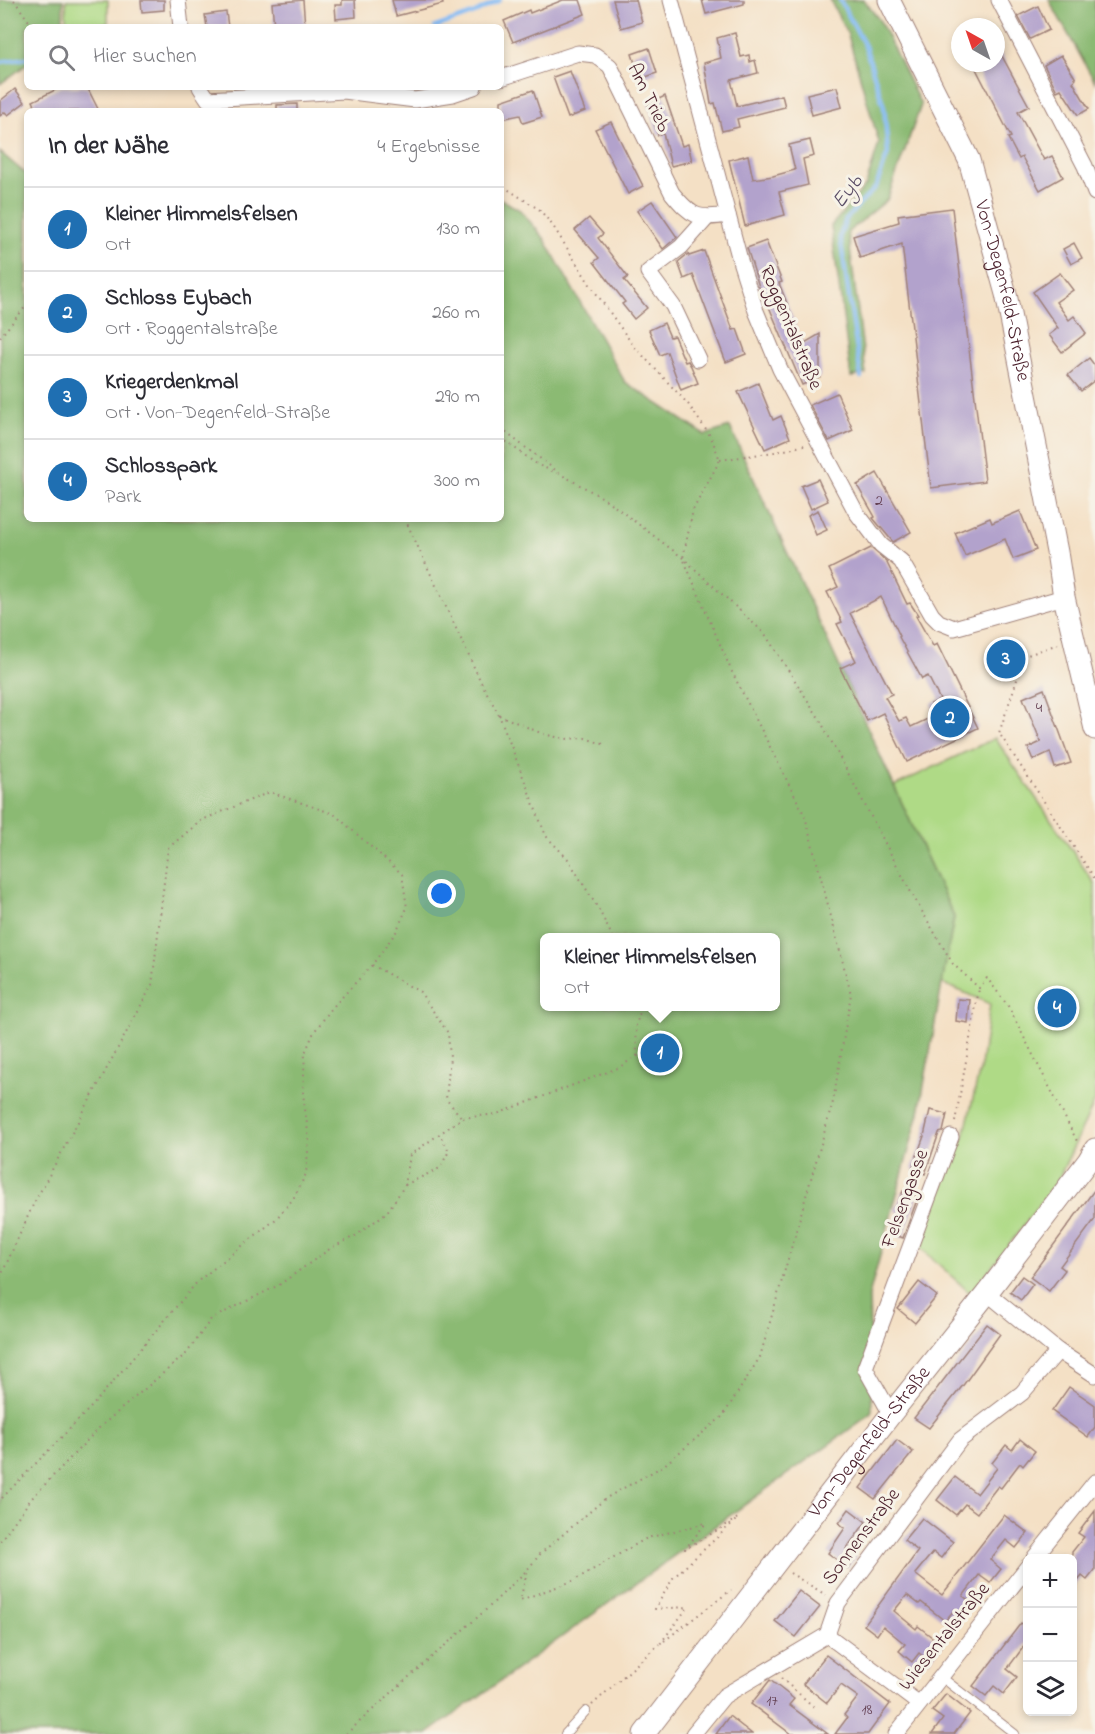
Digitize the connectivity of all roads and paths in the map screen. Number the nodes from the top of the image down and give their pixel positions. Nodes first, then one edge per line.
1 (14, 0) edge
2 (178, 0) edge
3 (671, 0) edge
4 (889, 0) edge
5 (999, 0) edge
6 (39, 24) edge
7 (181, 24) edge
8 (504, 77) edge
9 (465, 90) edge
10 (204, 93) edge
11 (504, 186) edge
12 (1095, 193) edge
13 (728, 216) junction
14 (706, 219) junction
15 (24, 309) edge
16 (0, 337) edge
17 (698, 359) dead end
18 (504, 431) edge
19 (504, 440) edge
20 (819, 441) junction
21 (720, 460) junction
22 (562, 475) junction
23 (406, 522) edge
24 (683, 558) junction
25 (1064, 597) junction
26 (1074, 638) junction
27 (499, 715) junction
28 (1095, 729) edge
29 (603, 744) dead end
30 (1095, 879) edge
31 (610, 933) edge
32 (372, 965) junction
33 (979, 988) junction
34 (640, 1011) edge
35 (660, 1053) dead end
36 (637, 1056) junction
37 (462, 1118) junction
38 (439, 1134) junction
39 (951, 1137) joint
40 (1088, 1148) edge
41 (405, 1185) junction
42 (0, 1278) edge
43 (987, 1293) junction
44 (1058, 1351) junction
45 (1095, 1375) edge
46 (891, 1414) junction
47 (1095, 1482) edge
48 (0, 1500) edge
49 (0, 1541) edge
50 (1037, 1554) edge
51 (776, 1564) junction
52 (527, 1570) junction
53 (1023, 1572) edge
54 (739, 1585) dead end
55 (838, 1603) junction
56 (827, 1635) junction
57 (660, 1644) junction
58 (770, 1669) junction
59 (940, 1676) junction
60 (918, 1703) junction
61 (815, 1708) dead end
62 (586, 1711) joint
63 (346, 1734) edge
64 (565, 1734) edge
65 (644, 1734) edge
66 (693, 1734) edge
67 (896, 1734) edge
68 (1015, 1734) edge

1 - 6 path
2 - 7 street
3 - 13 street, Roggentalstraße
4 - 25 main road, Von-Degenfeld-Straße
5 - 12 street
8 - 14 street, Am Trieb
9 - 10 street
11 - 21 path
13 - 14 street
13 - 20 street, Roggentalstraße
14 - 17 street
15 - 16 path
18 - 22 path
19 - 22 path
20 - 21 path
20 - 25 street, Roggentalstraße
21 - 24 path
22 - 24 path
23 - 27 path
24 - 33 path
24 - 52 path
25 - 26 main road, Von-Degenfeld-Straße
26 - 28 main road, Von-Degenfeld-Straße
26 - 30 path
27 - 29 path
27 - 31 path
32 - 37 path
32 - 42 path
32 - 48 path
33 - 39 path, Felsengasse
33 - 40 path
34 - 36 path
35 - 36 path
36 - 37 path
37 - 38 path
38 - 41 path
38 - 41 path
39 - 46 street, Felsengasse
40 - 43 main road, Von-Degenfeld-Straße
41 - 49 path
43 - 44 street
43 - 46 main road, Von-Degenfeld-Straße
44 - 45 street
44 - 55 street, Sonnenstraße
46 - 51 main road, Von-Degenfeld-Straße
47 - 50 street
51 - 55 path
51 - 65 main road, Von-Degenfeld-Straße
52 - 57 path
52 - 63 path
53 - 59 street, Wiesentalstraße
54 - 57 path
55 - 56 street, Sonnenstraße
56 - 58 street
56 - 60 street
57 - 62 path
58 - 61 path
58 - 66 street
59 - 60 street, Wiesentalstraße
59 - 68 lane
60 - 67 street, Wiesentalstraße
62 - 64 lane

